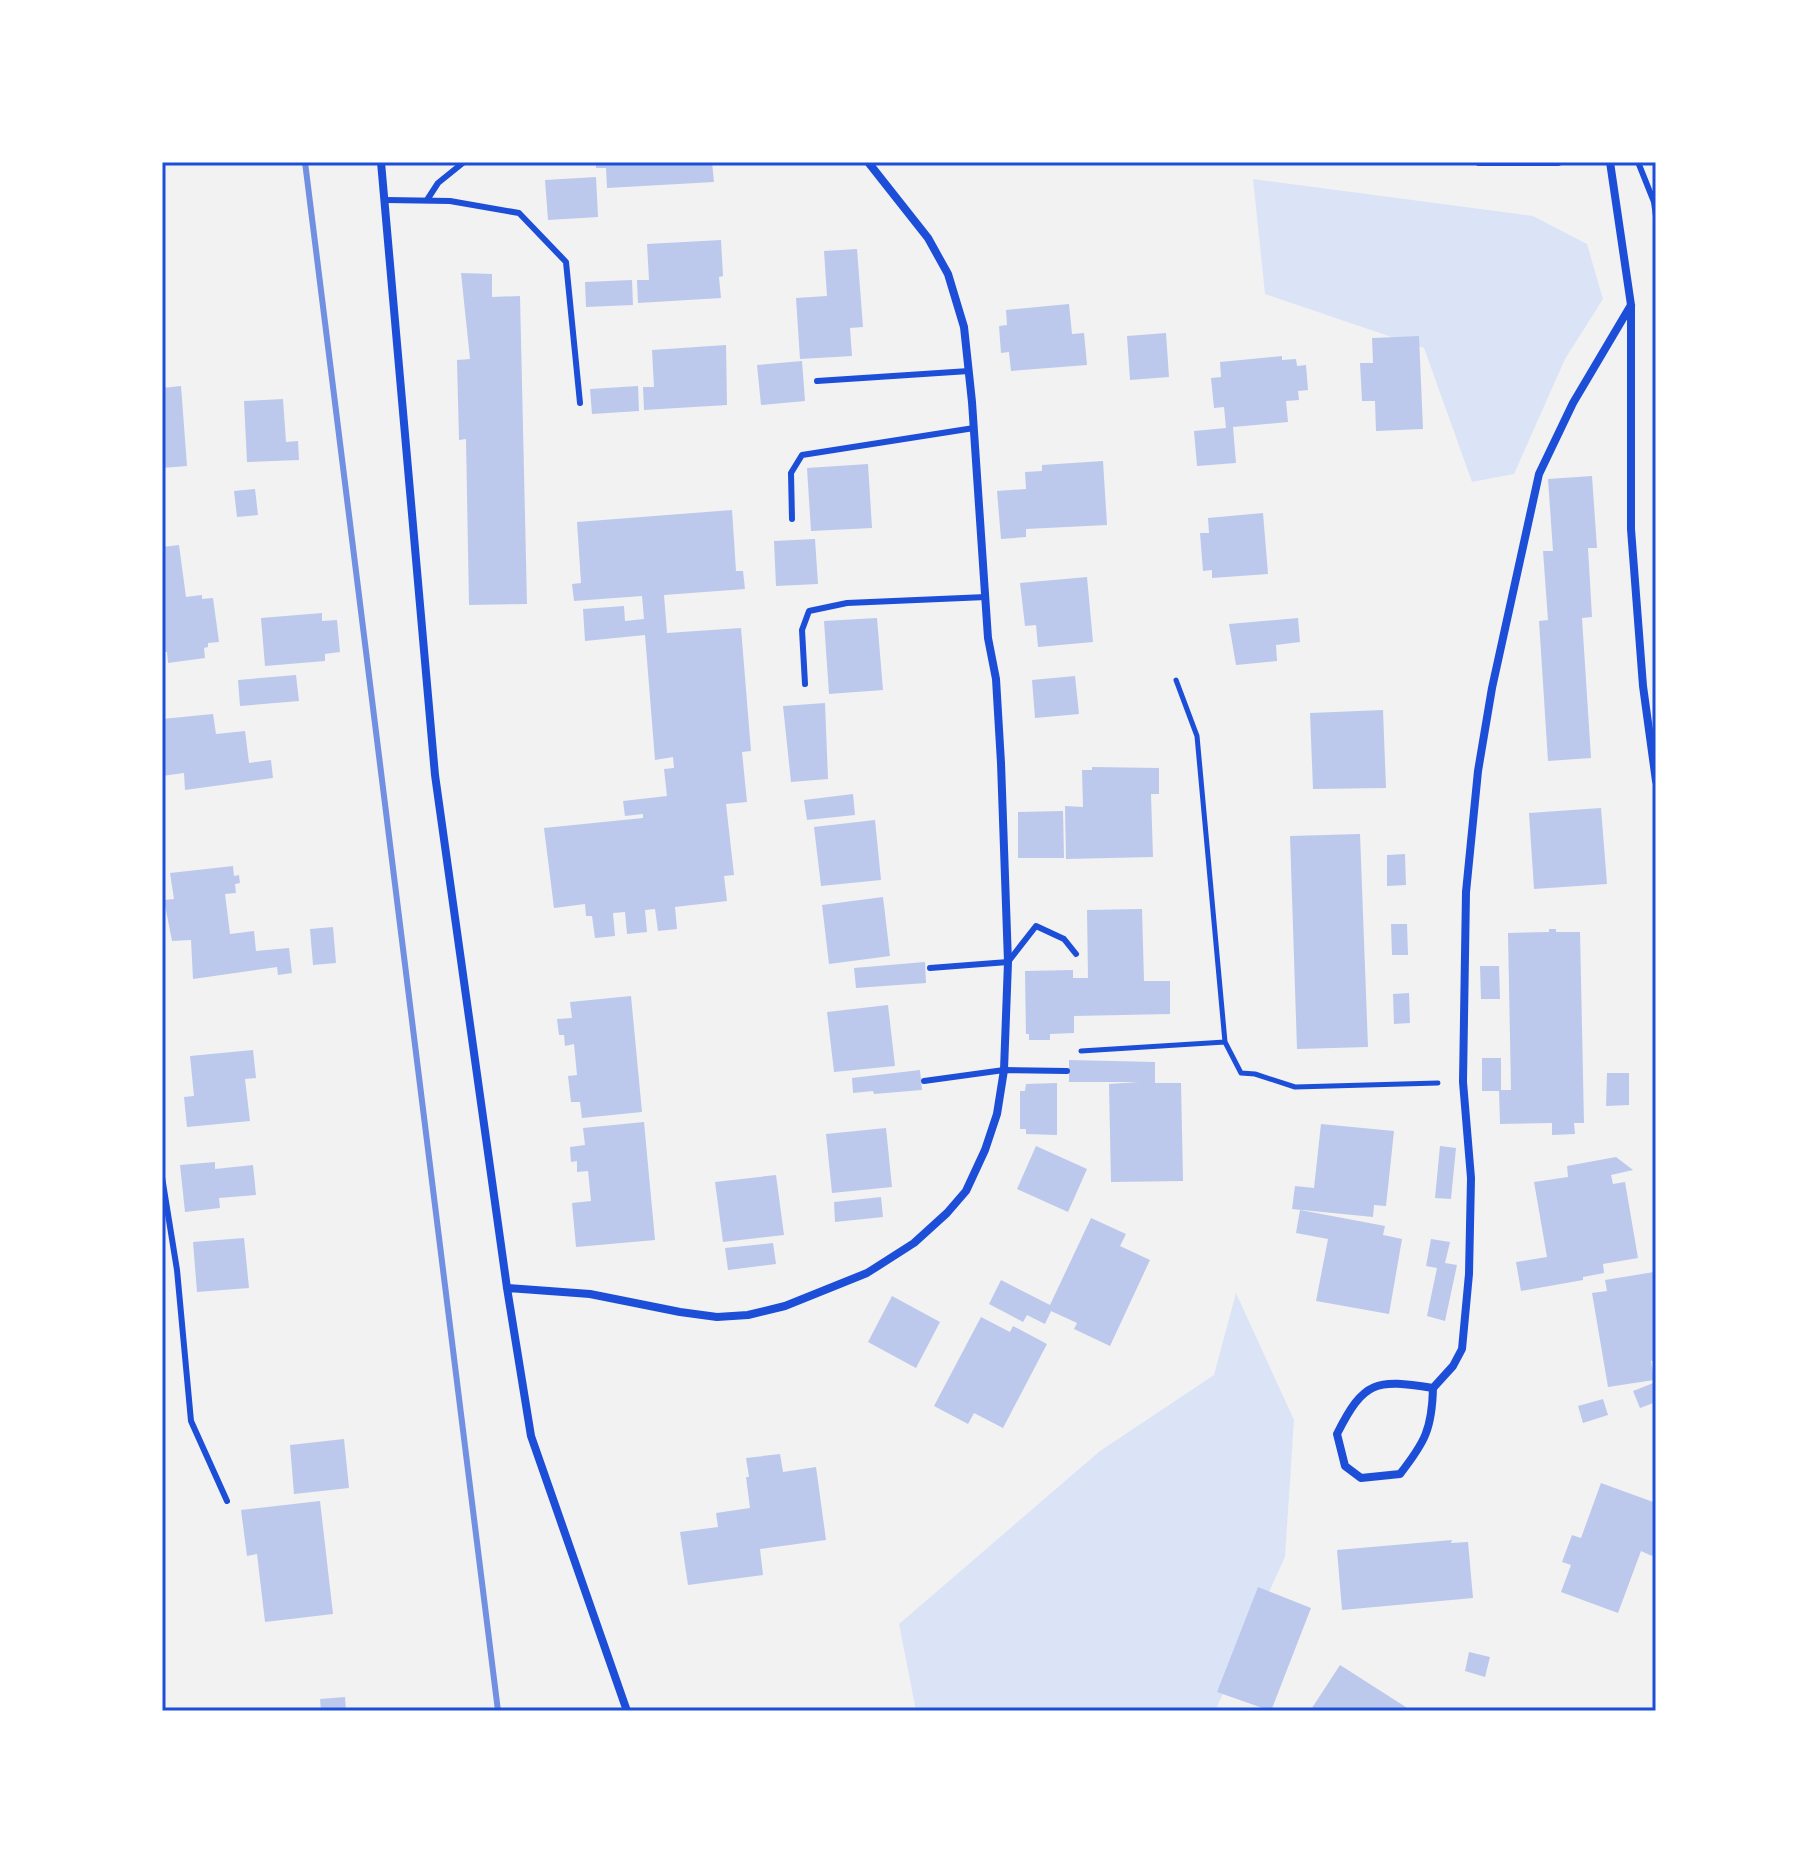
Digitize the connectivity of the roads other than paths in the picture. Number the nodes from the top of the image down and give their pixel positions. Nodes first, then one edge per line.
1 (381, 162) edge
2 (464, 162) edge
3 (868, 162) edge
4 (1479, 162) edge
5 (1558, 162) edge
6 (1610, 162) edge
7 (1638, 162) edge
8 (386, 200) junction
9 (427, 200) junction
10 (1656, 216) edge
11 (1631, 305) junction
12 (969, 371) junction
13 (817, 381) dead end
14 (580, 403) dead end
15 (974, 428) junction
16 (792, 519) dead end
17 (986, 597) junction
18 (805, 684) dead end
19 (1656, 781) edge
20 (1076, 954) dead end
21 (1008, 962) junction
22 (930, 968) dead end
23 (1004, 1070) junction
24 (1067, 1071) dead end
25 (924, 1081) dead end
26 (162, 1177) edge
27 (507, 1288) junction
28 (1433, 1388) junction
29 (227, 1501) dead end
30 (627, 1711) edge

1 - 8 street
2 - 9 lane
3 - 12 street
4 - 5 street
6 - 11 street
7 - 10 lane
8 - 9 lane
8 - 27 street
9 - 14 lane
11 - 19 street
11 - 28 street
12 - 13 lane
12 - 15 street
15 - 16 lane
15 - 17 street
17 - 18 lane
17 - 21 street
20 - 21 lane
21 - 22 lane
21 - 23 street
23 - 24 lane
23 - 25 lane
23 - 27 street
26 - 29 lane
27 - 30 street
28 - 28 street

